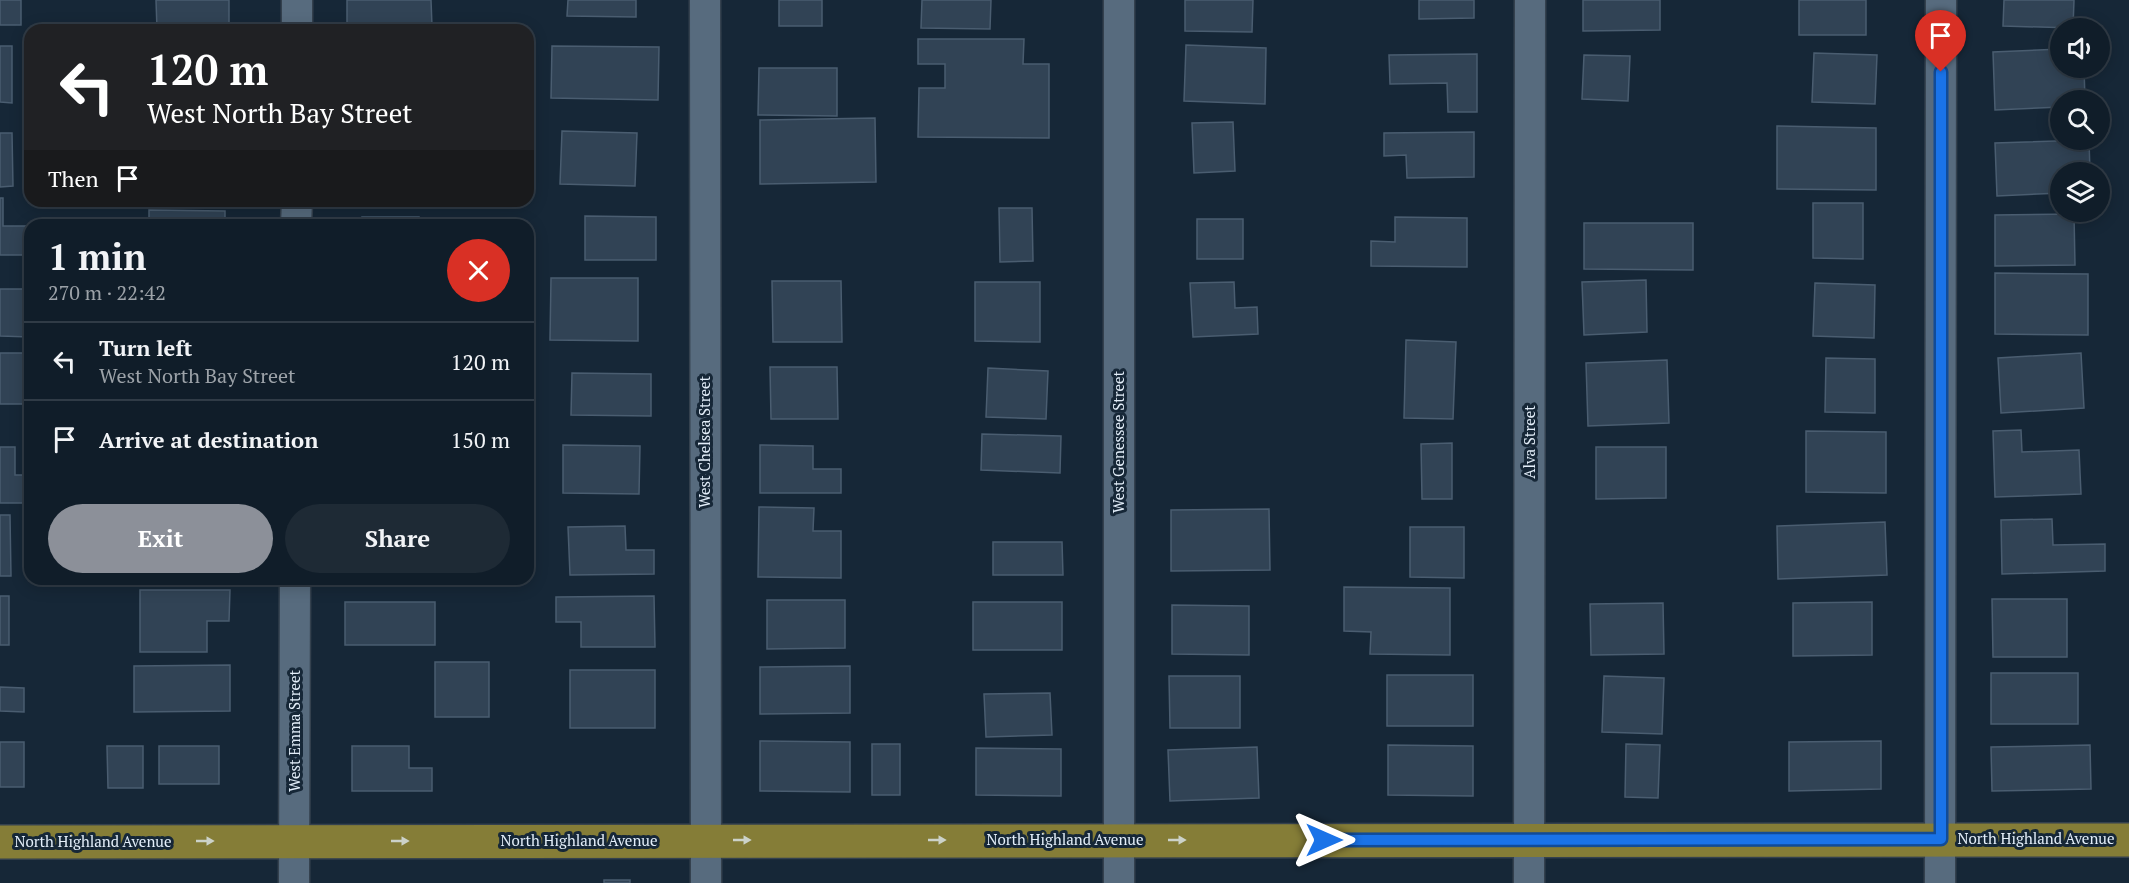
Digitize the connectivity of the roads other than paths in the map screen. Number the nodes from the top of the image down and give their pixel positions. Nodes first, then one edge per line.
1 (297, 0) edge
2 (705, 0) edge
3 (1119, 0) edge
4 (1530, 0) edge
5 (1941, 0) edge
6 (297, 24) edge
7 (295, 585) edge
8 (1941, 839) junction
9 (706, 840) junction
10 (1119, 840) junction
11 (1530, 840) junction
12 (2129, 840) edge
13 (295, 841) junction
14 (0, 842) edge
15 (294, 883) edge
16 (706, 883) edge
17 (1119, 883) edge
18 (1529, 883) edge
19 (1940, 883) edge

1 - 6 street
2 - 9 street, West Chelsea Street
3 - 10 street, West Genessee Street
4 - 11 street, Alva Street
5 - 8 street
7 - 13 street, West Emma Street
8 - 11 main road, North Highland Avenue
8 - 12 main road, North Highland Avenue
8 - 19 street
9 -> 10 main road, North Highland Avenue
13 -> 9 main road, North Highland Avenue
9 - 16 street, West Chelsea Street
10 -> 11 main road, North Highland Avenue
10 - 17 street, West Genessee Street
11 - 18 street, Alva Street
14 -> 13 main road, North Highland Avenue
13 - 15 street, West Emma Street

